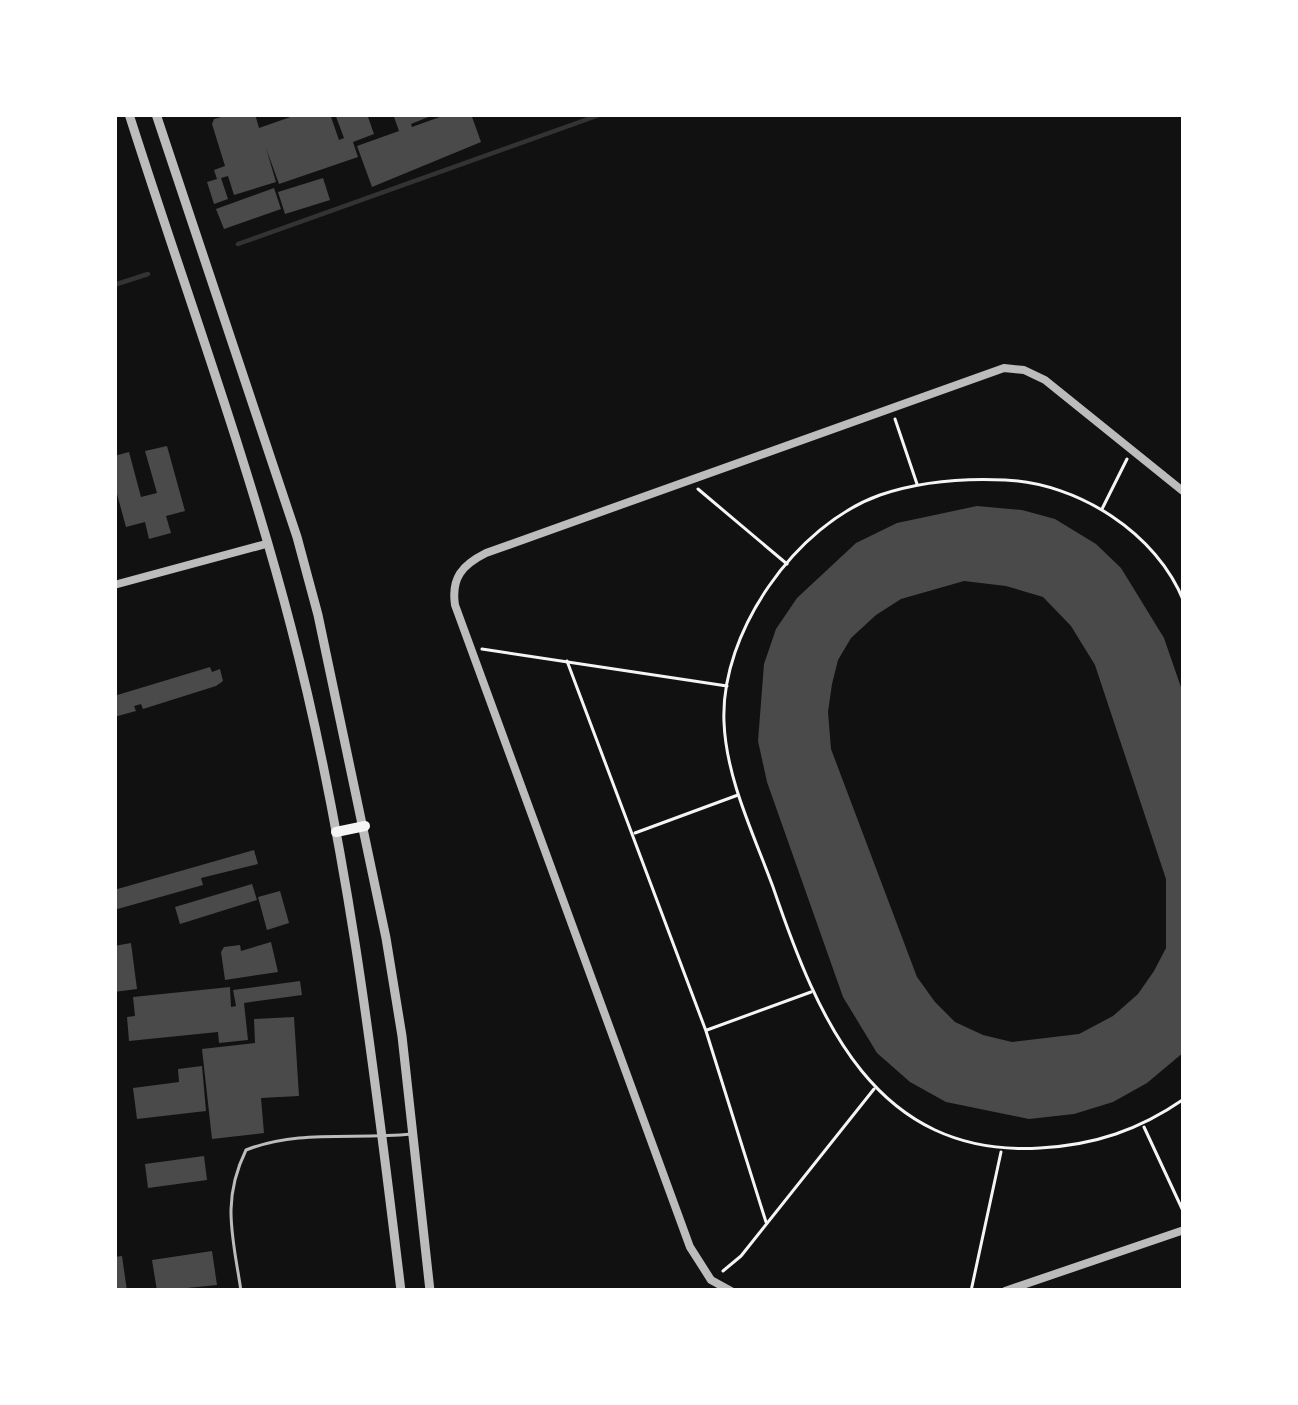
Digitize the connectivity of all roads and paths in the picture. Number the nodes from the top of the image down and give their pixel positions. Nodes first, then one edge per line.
1 (129, 114) edge
2 (156, 114) edge
3 (891, 407) junction
4 (1132, 448) junction
5 (687, 480) junction
6 (918, 486) junction
7 (1184, 492) edge
8 (1101, 511) junction
9 (266, 544) junction
10 (787, 564) junction
11 (114, 585) edge
12 (1184, 602) edge
13 (470, 647) junction
14 (566, 662) junction
15 (729, 686) junction
16 (740, 794) junction
17 (365, 826) junction
18 (336, 832) junction
19 (632, 834) junction
20 (812, 992) junction
21 (706, 1031) junction
22 (875, 1088) junction
23 (1184, 1099) edge
24 (1143, 1125) junction
25 (413, 1133) junction
26 (382, 1137) junction
27 (1001, 1150) junction
28 (1184, 1213) edge
29 (766, 1222) junction
30 (1184, 1230) edge
31 (710, 1286) edge
32 (241, 1291) edge
33 (401, 1291) edge
34 (430, 1291) edge
35 (731, 1291) edge
36 (971, 1291) edge
37 (1005, 1291) edge

1 - 9 street
2 - 17 street
3 - 4 street
3 - 5 street
3 - 6 path
4 - 7 street
4 - 8 path
5 - 10 path
5 - 13 street
6 - 8 path
6 - 10 path
8 - 12 path
9 - 11 street
9 - 18 street
10 - 15 path
13 - 14 path
13 - 31 street
14 - 15 path
14 - 19 path
15 - 16 path
16 - 19 path
16 - 20 path
17 - 18 main road
17 - 25 street
18 - 26 street
19 - 21 path
20 - 21 path
20 - 22 path
21 - 29 path
22 - 27 path
22 - 29 path
23 - 24 path
24 - 27 path
24 - 28 path
25 - 26 lane
25 - 34 street
26 - 32 lane
26 - 33 street
27 - 36 path
29 - 31 path
30 - 37 street
31 - 35 street

